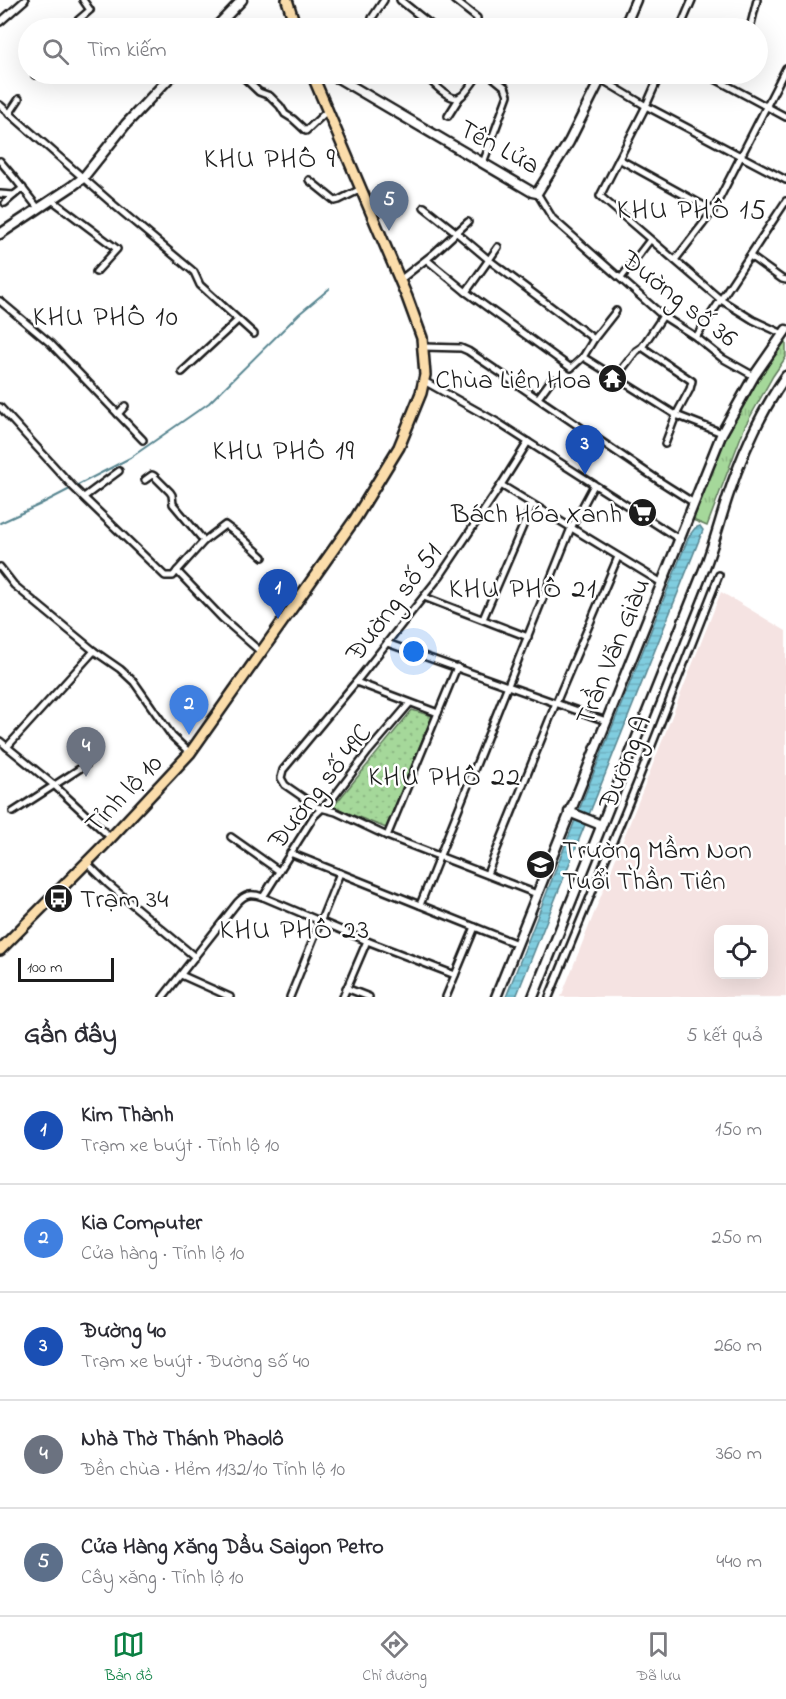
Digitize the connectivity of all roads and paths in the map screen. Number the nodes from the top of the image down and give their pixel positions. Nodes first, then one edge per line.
1 (25, 0) edge
2 (83, 0) edge
3 (242, 0) edge
4 (287, 0) edge
5 (384, 0) edge
6 (400, 0) edge
7 (454, 0) edge
8 (636, 0) edge
9 (692, 0) edge
10 (757, 0) edge
11 (81, 18) edge
12 (225, 18) edge
13 (293, 18) edge
14 (372, 18) edge
15 (421, 18) edge
16 (477, 18) edge
17 (628, 18) edge
18 (684, 18) edge
19 (752, 18) edge
20 (0, 22) edge
21 (786, 68) edge
22 (164, 84) edge
23 (251, 84) edge
24 (316, 84) edge
25 (348, 84) edge
26 (435, 84) edge
27 (471, 84) edge
28 (501, 84) edge
29 (598, 84) edge
30 (614, 84) edge
31 (656, 84) edge
32 (726, 84) edge
33 (460, 97) junction
34 (19, 99) dead end
35 (0, 105) edge
36 (646, 106) junction
37 (766, 106) junction
38 (327, 111) junction
39 (9, 114) junction
40 (448, 116) dead end
41 (786, 117) edge
42 (742, 155) junction
43 (619, 159) junction
44 (0, 162) edge
45 (483, 163) junction
46 (83, 178) junction
47 (309, 180) dead end
48 (786, 180) edge
49 (23, 188) junction
50 (361, 189) junction
51 (537, 193) junction
52 (0, 194) edge
53 (14, 195) junction
54 (52, 200) junction
55 (786, 201) edge
56 (5, 203) dead end
57 (424, 207) dead end
58 (38, 208) junction
59 (713, 211) junction
60 (468, 222) dead end
61 (457, 233) junction
62 (0, 234) edge
63 (650, 240) junction
64 (498, 247) dead end
65 (750, 256) junction
66 (426, 260) junction
67 (489, 260) junction
68 (675, 260) junction
69 (96, 272) dead end
70 (621, 278) junction
71 (400, 280) junction
72 (786, 280) edge
73 (466, 292) junction
74 (721, 300) junction
75 (0, 301) edge
76 (616, 310) dead end
77 (663, 316) junction
78 (238, 320) junction
79 (784, 332) edge
80 (255, 334) dead end
81 (696, 337) junction
82 (594, 339) junction
83 (423, 346) junction
84 (642, 347) junction
85 (583, 357) junction
86 (182, 372) dead end
87 (754, 376) junction
88 (786, 376) edge
89 (616, 377) junction
90 (552, 378) dead end
91 (424, 381) junction
92 (538, 398) junction
93 (125, 406) dead end
94 (0, 407) edge
95 (118, 414) junction
96 (676, 415) junction
97 (722, 433) junction
98 (143, 440) dead end
99 (528, 442) junction
100 (665, 444) dead end
101 (119, 471) dead end
102 (145, 480) dead end
103 (501, 485) junction
104 (594, 485) junction
105 (84, 497) junction
106 (694, 503) junction
107 (532, 505) junction
108 (571, 528) junction
109 (679, 539) junction
110 (204, 542) junction
111 (263, 557) dead end
112 (618, 557) junction
113 (0, 567) edge
114 (177, 571) junction
115 (719, 575) dead end
116 (662, 583) junction
117 (424, 597) junction
118 (483, 620) junction
119 (528, 637) junction
120 (387, 643) junction
121 (94, 651) junction
122 (261, 653) junction
123 (457, 668) junction
124 (356, 682) junction
125 (508, 686) junction
126 (410, 703) junction
127 (556, 703) junction
128 (438, 713) junction
129 (606, 721) junction
130 (0, 741) edge
131 (7, 747) junction
132 (190, 753) junction
133 (87, 764) dead end
134 (55, 786) junction
135 (320, 809) junction
136 (13, 812) dead end
137 (572, 813) junction
138 (598, 824) junction
139 (387, 836) junction
140 (231, 837) dead end
141 (111, 838) junction
142 (290, 853) junction
143 (440, 856) junction
144 (87, 863) junction
145 (279, 871) junction
146 (340, 873) junction
147 (487, 874) junction
148 (537, 894) junction
149 (262, 897) junction
150 (420, 906) junction
151 (320, 920) junction
152 (475, 927) junction
153 (367, 941) junction
154 (517, 944) junction
155 (1, 946) edge
156 (195, 957) junction
157 (181, 975) junction
158 (455, 975) junction
159 (346, 988) junction
160 (163, 997) edge
161 (230, 997) edge
162 (290, 997) edge
163 (343, 997) edge
164 (369, 997) edge
165 (446, 997) edge
166 (496, 997) edge
167 (533, 997) edge
168 (549, 997) edge

1 - 20 street
2 - 11 street
3 - 12 main road
4 - 13 main road
5 - 14 street
6 - 15 street
7 - 16 street
8 - 17 main road
9 - 18 street
10 - 19 street
21 - 37 street
22 - 46 main road
23 - 38 street
24 - 38 main road, Tỉnh lộ 10
25 - 45 main road, Tên Lửa
26 - 33 street
27 - 33 street
28 - 45 street
29 - 51 main road, Tên Lửa
30 - 36 street
31 - 36 street
32 - 37 street
33 - 40 street
34 - 39 street
35 - 39 street
36 - 42 street
36 - 43 street
37 - 41 street
37 - 42 street
38 - 50 main road, Tỉnh lộ 10
39 - 46 street
42 - 48 street
42 - 59 street
43 - 59 street
43 - 63 street
44 - 49 street
45 - 51 main road, Tên Lửa
46 - 54 main road
46 - 78 street
47 - 50 street
49 - 53 street
49 - 58 street
50 - 71 main road, Tỉnh lộ 10
51 - 70 street, Đường số 36
52 - 53 street
53 - 56 street
54 - 58 main road
54 - 69 street
55 - 65 street
57 - 61 street
58 - 62 main road
59 - 68 street
60 - 61 street
61 - 66 street
61 - 67 street
63 - 68 street
63 - 70 street
64 - 67 street
65 - 72 street
65 - 74 street
66 - 71 street
66 - 73 street
67 - 73 street
67 - 82 street
68 - 74 street
70 - 77 street, Đường số 36
71 - 83 main road, Tỉnh lộ 10
73 - 85 street
74 - 79 street
74 - 81 street
75 - 95 street
76 - 82 street
77 - 81 street, Đường số 36
77 - 84 street
78 - 80 street
78 - 86 street
79 - 87 main road, Trần Văn Giàu
81 - 87 street, Đường số 36
82 - 85 street
83 - 91 main road, Tỉnh lộ 10
83 - 92 street
84 - 89 street
84 - 96 street
85 - 89 street
87 - 97 main road, Trần Văn Giàu
88 - 138 main road, Trần Văn Giàu
89 - 96 street
90 - 92 street
91 - 99 street
91 - 122 main road, Tỉnh lộ 10
92 - 106 street
93 - 95 street
94 - 105 street
95 - 98 street
96 - 97 street
96 - 100 street
97 - 106 main road, Trần Văn Giàu
99 - 103 street, Đường số 51
99 - 104 street
101 - 105 street
102 - 110 street
103 - 107 street
103 - 117 street, Đường số 51
104 - 108 street
104 - 109 street
105 - 114 street
106 - 109 main road, Trần Văn Giàu
107 - 108 street
107 - 118 street
108 - 112 street
108 - 119 street
109 - 116 main road, Trần Văn Giàu
110 - 111 street
110 - 114 street
112 - 116 street
112 - 127 street
113 - 121 street
114 - 122 street
115 - 168 street, Đường A
116 - 129 main road, Trần Văn Giàu
117 - 118 street
117 - 120 street, Đường số 51
118 - 119 street
119 - 125 street
120 - 123 street
120 - 124 street, Đường số 51
121 - 131 street
121 - 132 street
122 - 132 main road, Tỉnh lộ 10
123 - 125 street
123 - 128 street
124 - 126 street
124 - 135 street, Đường số 51
125 - 127 street
125 - 143 street
126 - 128 street
126 - 135 street, Đường số 49C
127 - 129 street
127 - 147 street
128 - 139 street
129 - 137 main road, Trần Văn Giàu
130 - 131 street
131 - 134 street
132 - 141 main road, Tỉnh lộ 10
133 - 134 street
134 - 136 street
134 - 141 street
135 - 139 street
135 - 142 street, Đường số 49C
137 - 138 main road
137 - 148 main road, Trần Văn Giàu
138 - 167 main road, Trần Văn Giàu
139 - 143 street
140 - 145 street
141 - 144 main road, Tỉnh lộ 10
142 - 145 street, Đường số 49C
142 - 146 street
143 - 147 street
143 - 150 street
144 - 155 main road, Tỉnh lộ 10
144 - 156 street
145 - 149 street, Đường số 49C
146 - 150 street
146 - 151 street
147 - 148 street
148 - 154 main road, Trần Văn Giàu
149 - 151 street
149 - 156 street
150 - 152 street
151 - 153 street
151 - 162 street
152 - 154 street
152 - 158 street
153 - 158 street
153 - 159 street
154 - 166 main road, Trần Văn Giàu
156 - 157 street
157 - 160 street
157 - 161 street
158 - 165 street
159 - 163 street
159 - 164 street

